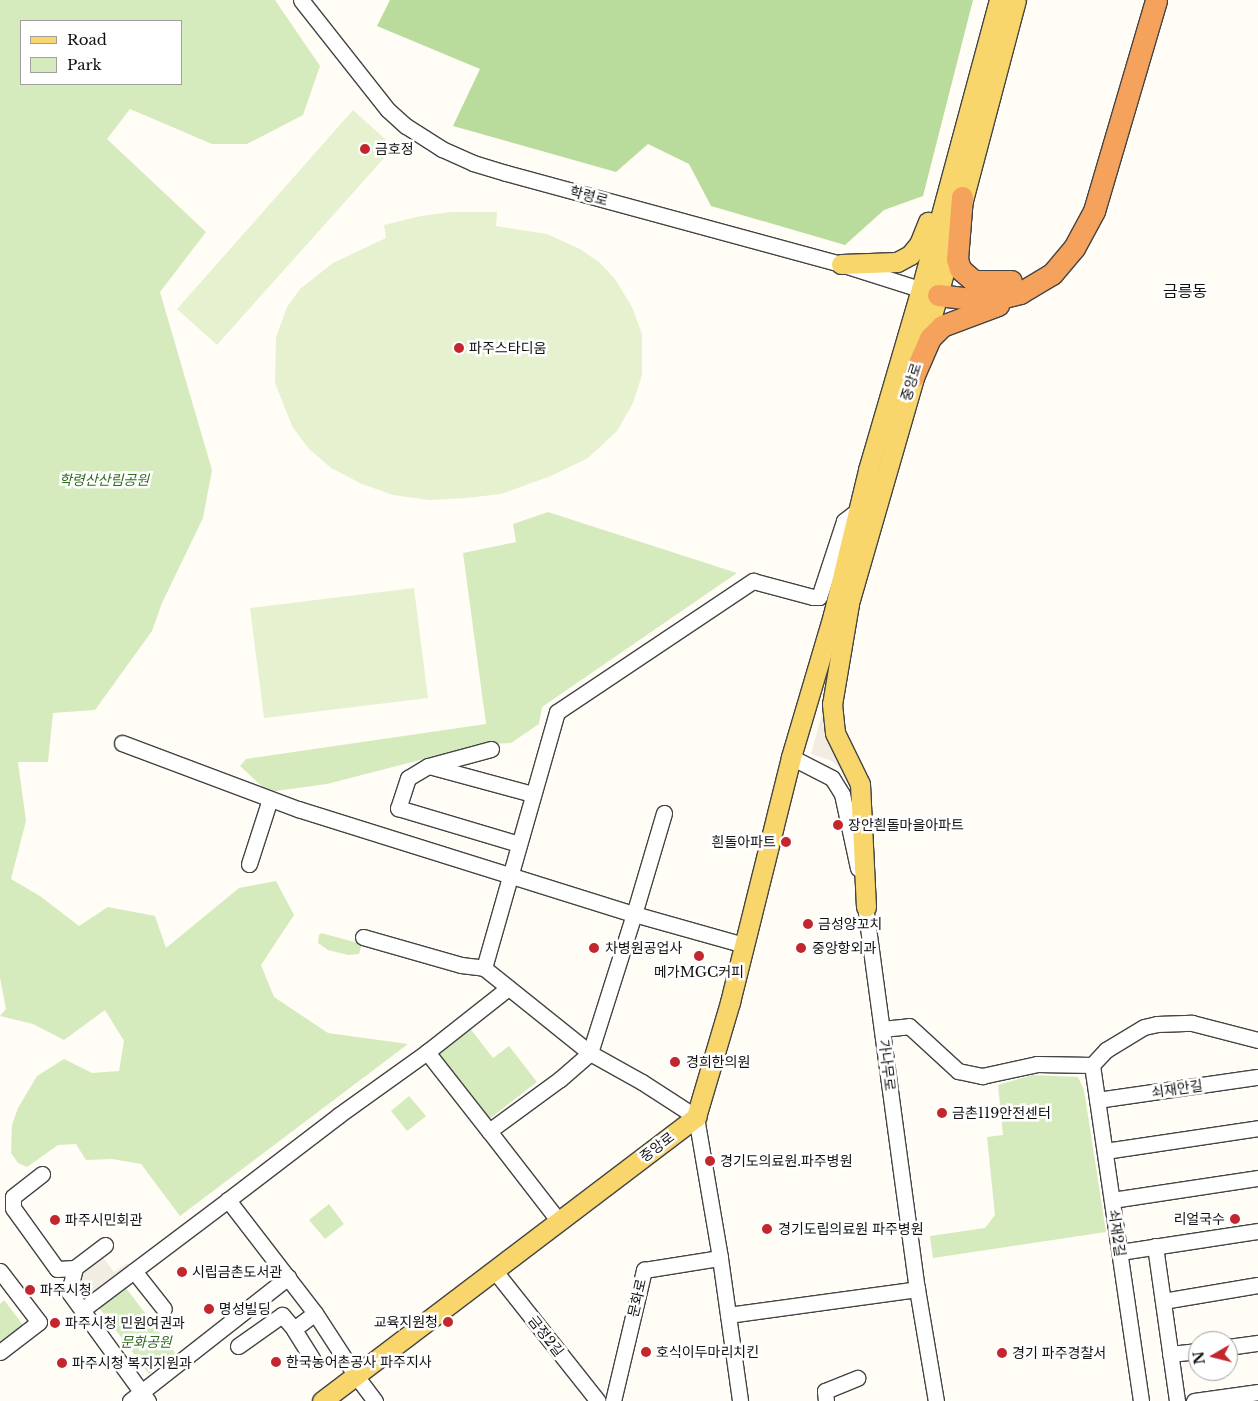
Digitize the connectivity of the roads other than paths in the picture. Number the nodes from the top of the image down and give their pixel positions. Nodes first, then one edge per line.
1 (300, 0) edge
2 (999, 0) edge
3 (1016, 0) edge
4 (1145, 0) edge
5 (1156, 0) edge
6 (980, 70) junction
7 (962, 197) junction
8 (841, 264) junction
9 (1013, 288) junction
10 (929, 292) junction
11 (913, 377) junction
12 (858, 510) junction
13 (848, 604) junction
14 (122, 744) dead end
15 (491, 749) dead end
16 (791, 757) junction
17 (428, 766) junction
18 (533, 794) junction
19 (270, 799) junction
20 (664, 813) dead end
21 (519, 844) junction
22 (250, 864) dead end
23 (510, 876) junction
24 (866, 907) junction
25 (634, 914) junction
26 (363, 937) dead end
27 (744, 945) junction
28 (484, 968) junction
29 (508, 988) junction
30 (882, 1028) junction
31 (1258, 1040) edge
32 (427, 1052) junction
33 (590, 1053) junction
34 (1092, 1065) junction
35 (1258, 1077) edge
36 (1097, 1100) junction
37 (696, 1117) junction
38 (1258, 1128) edge
39 (489, 1131) junction
40 (1105, 1151) junction
41 (42, 1174) dead end
42 (1258, 1178) edge
43 (228, 1200) junction
44 (1112, 1200) junction
45 (558, 1220) junction
46 (1258, 1231) edge
47 (105, 1245) dead end
48 (1155, 1246) junction
49 (1120, 1252) junction
50 (720, 1258) junction
51 (75, 1268) junction
52 (494, 1270) junction
53 (0, 1271) edge
54 (134, 1271) junction
55 (288, 1277) junction
56 (1258, 1286) edge
57 (917, 1288) junction
58 (1163, 1301) junction
59 (164, 1309) dead end
60 (82, 1310) junction
61 (315, 1313) junction
62 (728, 1315) junction
63 (294, 1329) junction
64 (1258, 1343) edge
65 (238, 1346) dead end
66 (1238, 1346) edge
67 (0, 1352) edge
68 (1188, 1352) edge
69 (1170, 1354) junction
70 (313, 1360) dead end
71 (356, 1376) junction
72 (858, 1378) dead end
73 (1258, 1392) edge
74 (140, 1398) edge
75 (322, 1401) edge
76 (376, 1401) edge
77 (598, 1401) edge
78 (613, 1401) edge
79 (740, 1401) edge
80 (826, 1401) edge
81 (936, 1401) edge
82 (1141, 1401) edge
83 (1177, 1401) edge
84 (1194, 1401) edge

1 - 8 street, 학령로
2 - 6 main road, 중앙로
3 - 7 main road, 중앙로
4 - 9 highway
5 - 9 highway
6 - 8 main road
6 - 10 main road, 중앙로
7 - 9 highway
7 - 10 main road, 중앙로
8 - 10 street, 학령로
9 - 10 highway
9 - 11 highway
10 - 11 main road, 중앙로
10 - 12 main road, 중앙로
11 - 13 main road, 중앙로
12 - 16 main road, 중앙로
12 - 18 street
13 - 16 main road, 중앙로
13 - 24 main road
14 - 19 street
15 - 17 street
16 - 24 street, 가나무로
16 - 27 main road, 중앙로
17 - 18 street
17 - 21 street
18 - 21 street
19 - 22 street
19 - 23 street
20 - 25 street
21 - 23 street
23 - 25 street
23 - 28 street
24 - 30 street, 가나무로
25 - 27 street
25 - 33 street
26 - 28 street
27 - 37 main road, 중앙로
28 - 29 street
29 - 32 street
29 - 33 street
30 - 34 street
30 - 57 street, 가나무로
31 - 34 street
32 - 39 street
32 - 43 street
33 - 37 street
33 - 39 street
34 - 36 street, 쇠재2길
35 - 36 street, 쇠재안길
36 - 40 street, 쇠재2길
37 - 45 main road, 중앙로
37 - 50 street
38 - 40 street
39 - 45 street
40 - 44 street, 쇠재2길
41 - 51 street
42 - 44 street
43 - 54 street
43 - 55 street
44 - 49 street, 쇠재2길
45 - 52 main road, 중앙로
46 - 48 street
47 - 51 street
48 - 49 street
48 - 58 street
49 - 82 street, 쇠재2길
50 - 62 street
50 - 78 street, 문화로
51 - 60 street
52 - 71 main road, 중앙로
52 - 77 street, 금정2길
53 - 67 street
54 - 59 street
54 - 60 street
55 - 61 street
55 - 74 street
56 - 58 street
57 - 62 street
57 - 81 street, 가나무로
58 - 69 street
60 - 74 street
61 - 63 street
61 - 71 street
62 - 79 street
63 - 65 street
63 - 70 street
64 - 66 street
68 - 69 street
69 - 83 street
71 - 75 main road, 중앙로
71 - 76 street
72 - 80 street
73 - 84 street

